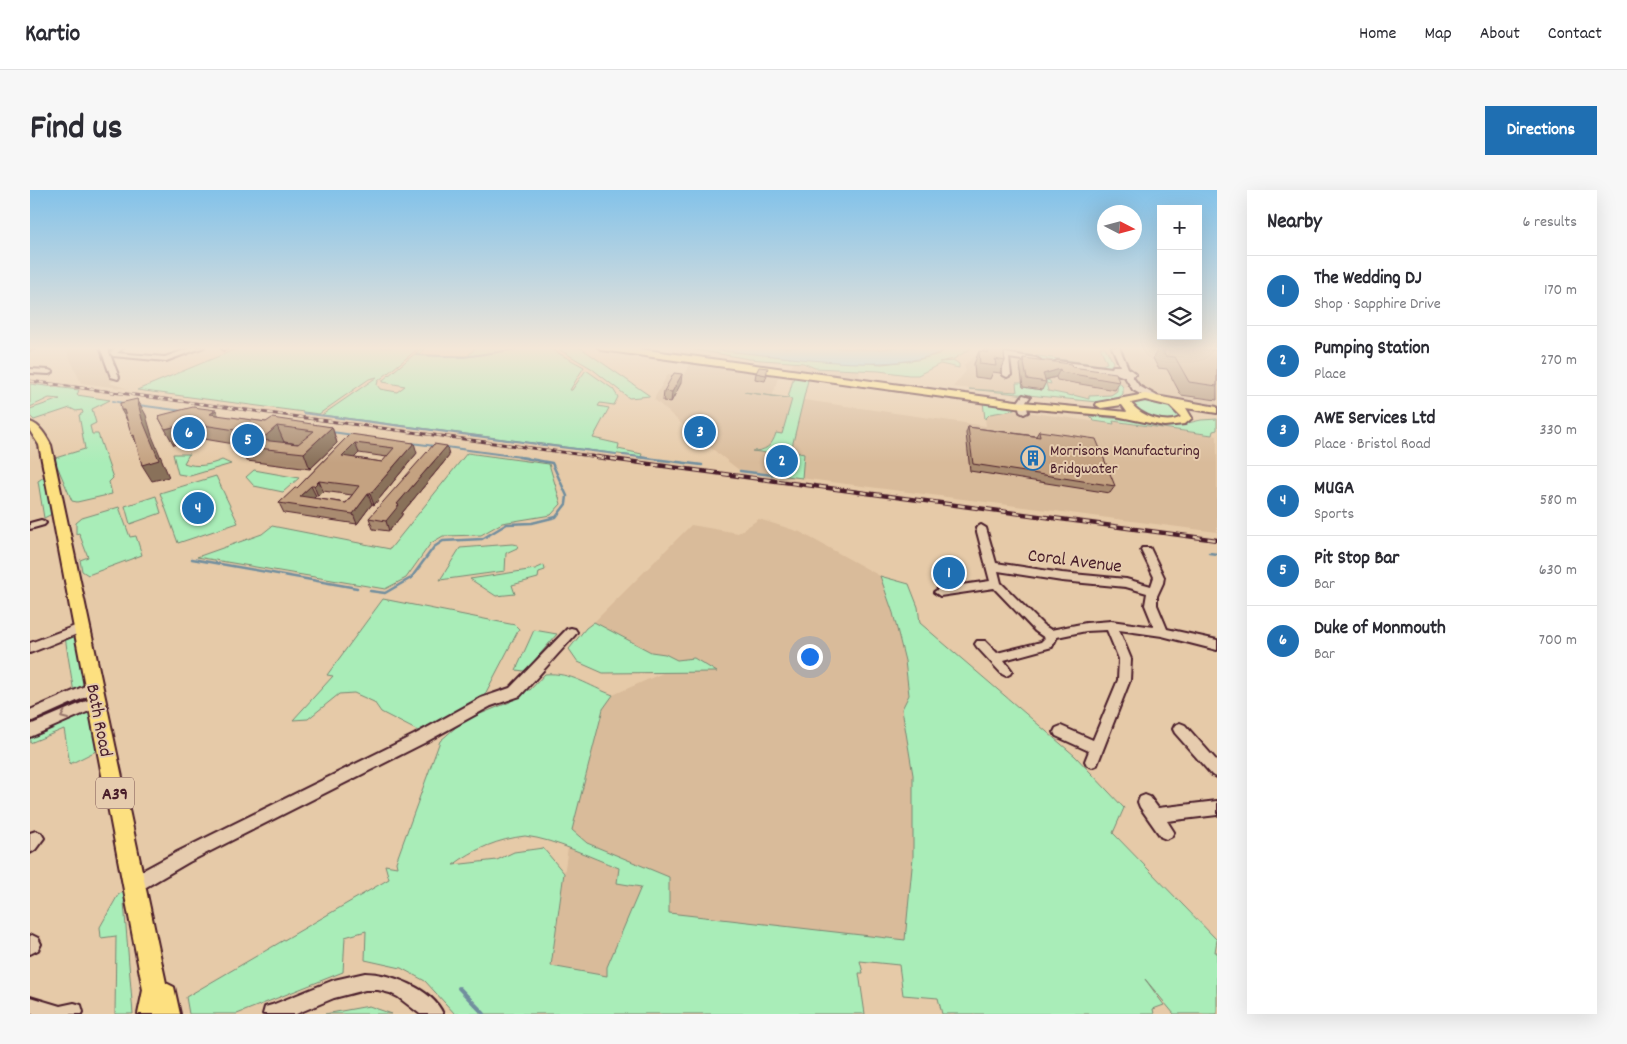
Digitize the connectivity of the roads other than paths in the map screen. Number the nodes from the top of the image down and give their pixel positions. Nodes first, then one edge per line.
1 (881, 385) edge
2 (1127, 385) edge
3 (1134, 385) edge
4 (1154, 398) junction
5 (1128, 400) junction
6 (1166, 401) junction
7 (1025, 405) junction
8 (1217, 410) edge
9 (1146, 418) junction
10 (1217, 418) edge
11 (1186, 420) junction
12 (30, 425) edge
13 (41, 523) dead end
14 (30, 526) edge
15 (980, 528) dead end
16 (1146, 550) dead end
17 (991, 566) junction
18 (996, 584) junction
19 (1153, 591) junction
20 (940, 592) dead end
21 (1111, 625) junction
22 (83, 627) junction
23 (571, 632) dead end
24 (1162, 632) junction
25 (1051, 636) junction
26 (981, 644) dead end
27 (1217, 645) edge
28 (30, 648) edge
29 (995, 658) junction
30 (1006, 671) dead end
31 (96, 694) junction
32 (30, 716) edge
33 (1180, 729) dead end
34 (30, 731) edge
35 (1062, 732) dead end
36 (1215, 766) edge
37 (1145, 802) dead end
38 (1217, 808) edge
39 (1155, 816) junction
40 (1166, 832) dead end
41 (135, 884) junction
42 (154, 990) junction
43 (312, 998) junction
44 (30, 1006) edge
45 (64, 1013) edge
46 (150, 1014) edge
47 (168, 1014) edge
48 (272, 1014) edge
49 (295, 1014) edge
50 (434, 1014) edge

1 - 7 main road
2 - 5 street
3 - 4 street
4 - 5 main road
4 - 6 main road
5 - 7 main road
5 - 9 main road
6 - 8 main road
6 - 11 main road
7 - 9 main road
9 - 11 main road
10 - 11 main road
12 - 22 main road, Bath Road / A39
13 - 14 street
15 - 17 street
16 - 19 street
17 - 18 street
17 - 19 street, Coral Avenue
18 - 20 street
18 - 25 street
19 - 24 street
21 - 24 street
21 - 25 street
21 - 35 street
22 - 28 street
22 - 31 main road, Bath Road / A39
23 - 41 street
24 - 27 street
25 - 29 street
26 - 29 street
29 - 30 street
31 - 32 street
31 -> 34 street
31 - 41 main road, Bath Road / A39
33 - 36 street
37 - 39 street
38 - 39 street
39 - 40 street
41 - 42 main road, Bath Road / A39
42 - 46 main road
42 - 47 main road, Bath Road / A39
43 - 48 street
43 - 49 street
43 - 50 street
44 - 45 street

